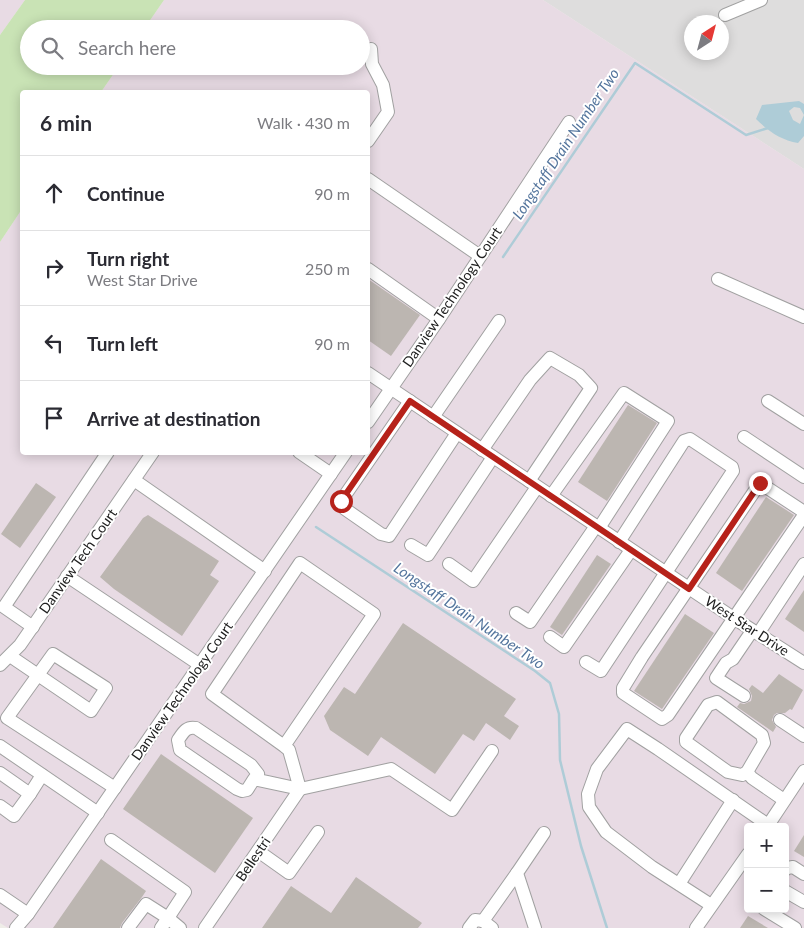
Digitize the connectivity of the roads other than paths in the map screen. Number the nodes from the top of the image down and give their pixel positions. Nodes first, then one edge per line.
1 (761, 0) edge
2 (727, 15) edge
3 (371, 49) dead end
4 (569, 122) dead end
5 (370, 138) edge
6 (370, 180) edge
7 (480, 256) junction
8 (370, 270) edge
9 (718, 279) dead end
10 (804, 317) edge
11 (439, 319) junction
12 (499, 321) dead end
13 (370, 374) edge
14 (390, 388) junction
15 (410, 401) junction
16 (768, 401) dead end
17 (433, 417) junction
18 (370, 419) edge
19 (804, 424) edge
20 (457, 433) junction
21 (744, 438) dead end
22 (488, 454) junction
23 (106, 455) edge
24 (151, 455) edge
25 (304, 455) edge
26 (344, 455) edge
27 (332, 474) junction
28 (804, 477) edge
29 (134, 480) junction
30 (533, 484) junction
31 (552, 496) junction
32 (804, 514) edge
33 (597, 527) junction
34 (619, 542) junction
35 (411, 545) dead end
36 (631, 550) junction
37 (448, 564) dead end
38 (804, 564) edge
39 (265, 571) junction
40 (665, 573) junction
41 (67, 576) junction
42 (689, 589) junction
43 (516, 612) dead end
44 (735, 619) junction
45 (33, 626) junction
46 (755, 632) junction
47 (550, 637) dead end
48 (10, 656) junction
49 (586, 662) dead end
50 (804, 663) edge
51 (0, 665) edge
52 (200, 665) junction
53 (39, 676) junction
54 (744, 696) dead end
55 (4, 719) edge
56 (780, 720) dead end
57 (804, 736) edge
58 (0, 746) edge
59 (284, 746) junction
60 (492, 751) dead end
61 (747, 772) junction
62 (804, 772) edge
63 (0, 773) edge
64 (42, 775) junction
65 (254, 779) junction
66 (115, 788) junction
67 (300, 789) junction
68 (30, 794) junction
69 (733, 800) junction
70 (784, 800) junction
71 (0, 806) edge
72 (98, 813) junction
73 (763, 823) edge
74 (769, 823) edge
75 (318, 832) dead end
76 (544, 833) dead end
77 (111, 840) dead end
78 (258, 851) junction
79 (744, 863) edge
80 (787, 868) edge
81 (517, 874) junction
82 (804, 874) edge
83 (679, 884) junction
84 (789, 893) edge
85 (0, 895) edge
86 (804, 902) edge
87 (712, 905) junction
88 (771, 913) edge
89 (28, 914) junction
90 (164, 923) edge
91 (488, 925) edge
92 (16, 928) edge
93 (128, 928) edge
94 (180, 928) edge
95 (205, 928) edge
96 (469, 928) edge
97 (535, 928) edge
98 (696, 928) edge
99 (795, 928) edge

1 - 2 street
3 - 5 street
4 - 7 street, Danview Technology Court
6 - 7 street
7 - 11 street, Danview Technology Court
8 - 11 street
9 - 10 street
11 - 14 street, Danview Technology Court
12 - 17 street
13 - 14 street, West Star Drive
14 - 15 street, West Star Drive
14 - 18 street, Danview Technology Court
15 - 17 street, West Star Drive
15 - 20 street
16 - 19 street
17 - 20 street, West Star Drive
20 - 22 street, West Star Drive
21 - 28 street
22 - 30 street, West Star Drive
22 - 30 street
22 - 35 street
23 - 45 street
24 - 29 street, Danview Tech Court
25 - 27 street
26 - 27 street, Danview Technology Court
27 - 39 street, Danview Technology Court
29 - 39 street
29 - 41 street, Danview Tech Court
30 - 31 street, West Star Drive
30 - 37 street
31 - 33 street, West Star Drive
31 - 33 street
32 - 42 street
32 - 44 street
33 - 34 street, West Star Drive
33 - 43 street
34 - 36 street, West Star Drive
34 - 40 street
36 - 40 street, West Star Drive
36 - 47 street
38 - 46 street
39 - 52 street, Danview Technology Court
40 - 42 street, West Star Drive
40 - 49 street
41 - 45 street, Danview Tech Court
41 - 52 street
42 - 44 street, West Star Drive
42 - 44 street
44 - 46 street, West Star Drive
45 - 48 street, Danview Tech Court
46 - 50 street, West Star Drive
46 - 54 street
48 - 51 street, Danview Tech Court
48 - 53 street
52 - 66 street, Danview Technology Court
53 - 53 street
53 - 55 street
55 - 66 street
56 - 57 street
58 - 64 street
59 - 59 street
59 - 67 street
60 - 67 street
61 - 61 street
61 - 70 street
62 - 70 street
63 - 68 street
64 - 68 street
64 - 72 street
65 - 65 street
65 - 67 street
66 - 72 street, Danview Technology Court
67 - 78 street, Bellestri
68 - 71 street
69 - 73 street
69 - 83 street
69 - 83 street
70 - 74 street
72 - 89 street, Danview Technology Court
75 - 78 street
76 - 81 street
77 - 90 street
78 - 95 street, Bellestri
79 - 87 street
80 - 82 street
81 - 91 street
81 - 97 street
83 - 87 street
84 - 86 street
85 - 89 street
87 - 98 street
88 - 99 street
89 - 92 street, Danview Technology Court
90 - 93 street
90 - 94 street
91 - 96 street

